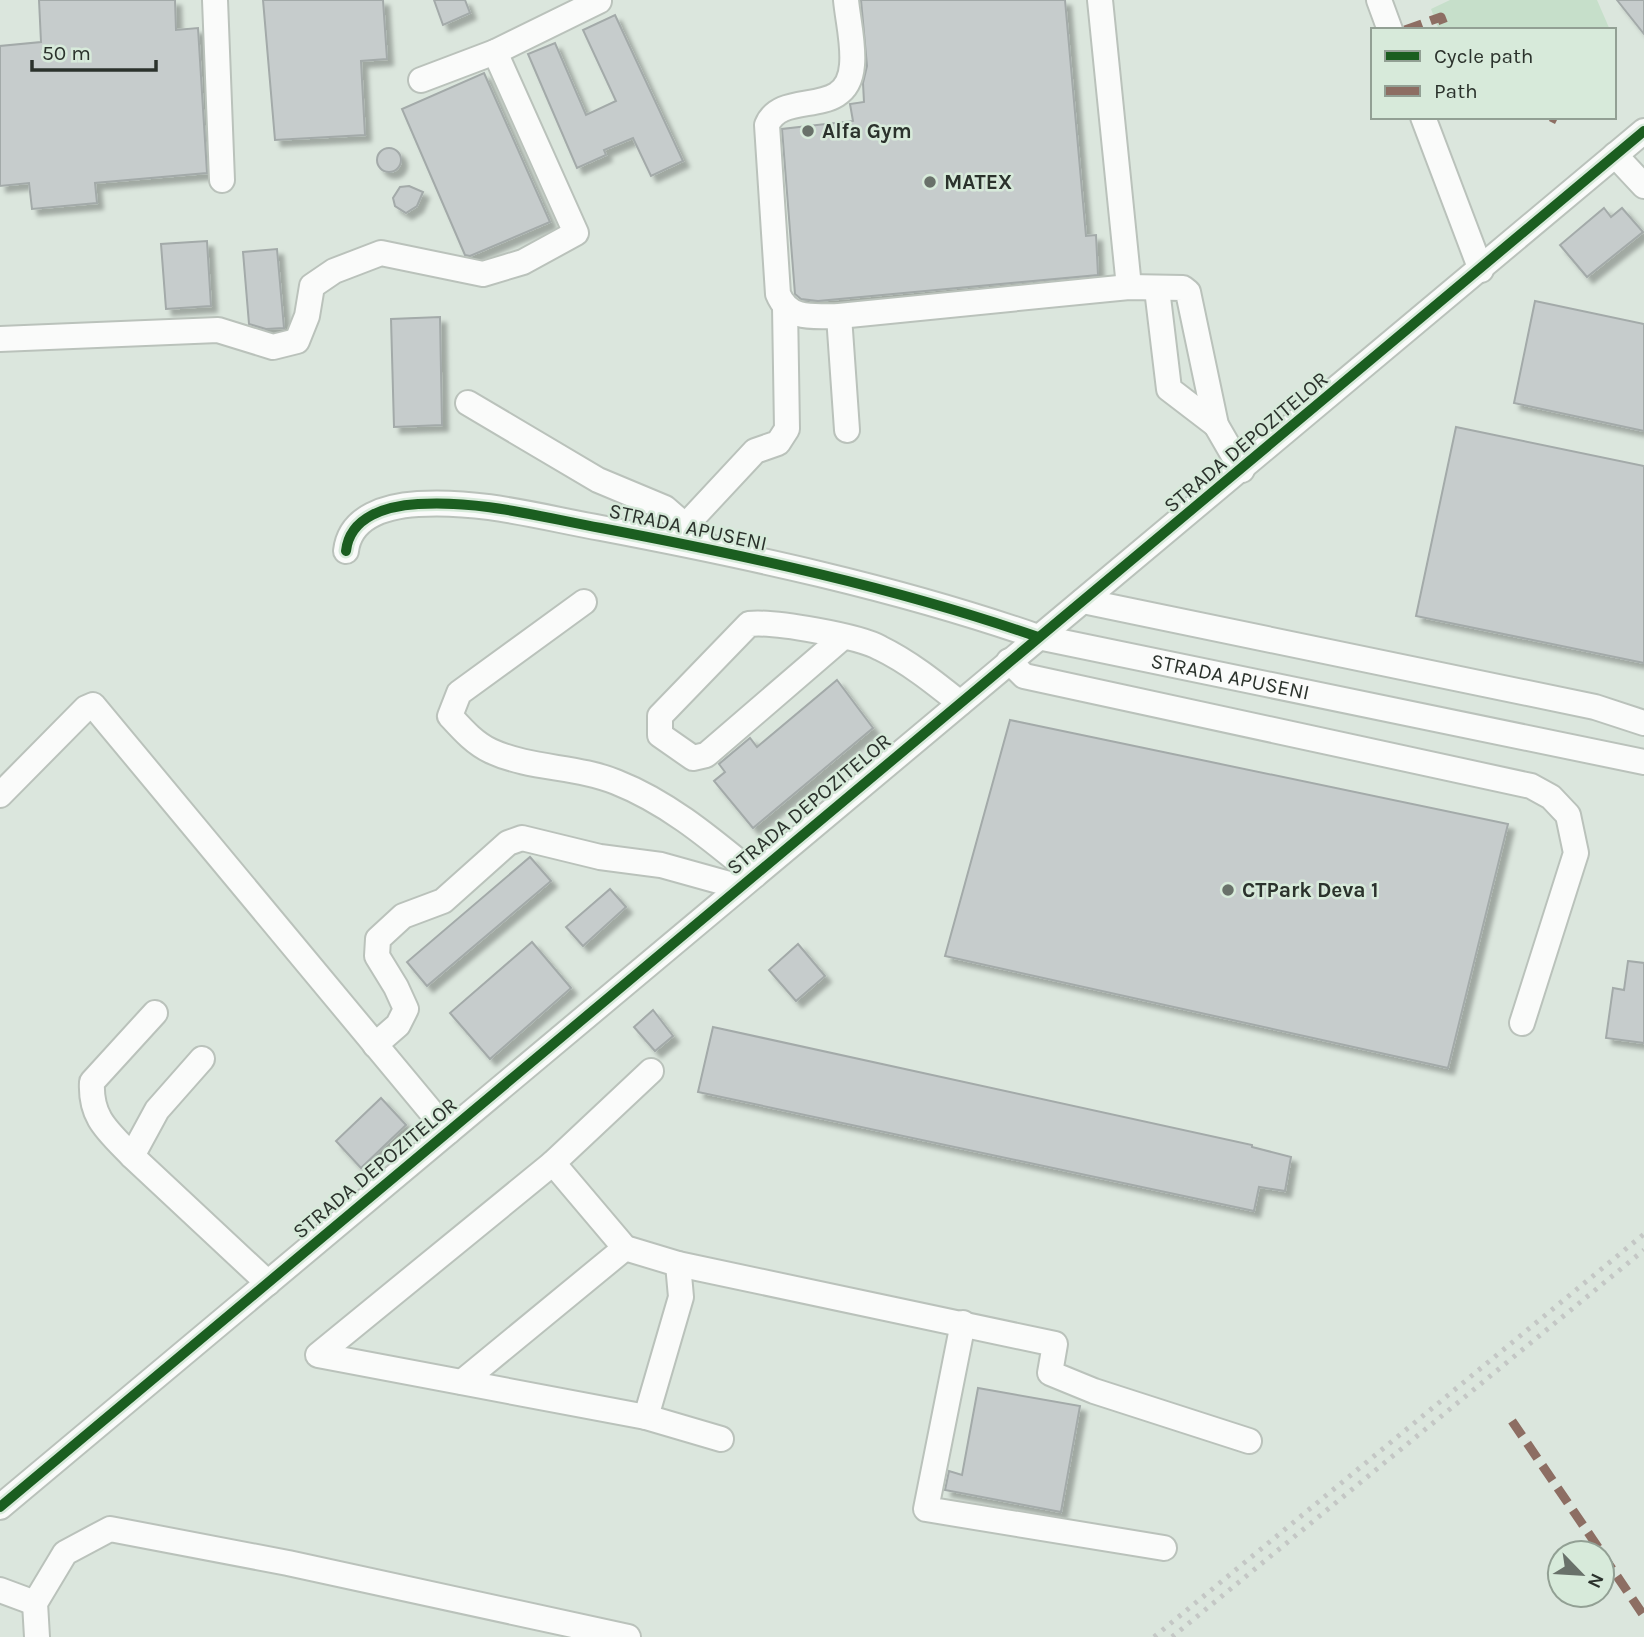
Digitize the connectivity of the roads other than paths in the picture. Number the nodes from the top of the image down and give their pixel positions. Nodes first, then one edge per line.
1 (215, 0) edge
2 (846, 0) edge
3 (1100, 0) edge
4 (1379, 0) edge
5 (599, 1) edge
6 (1389, 28) edge
7 (495, 52) junction
8 (421, 80) dead end
9 (1424, 119) edge
10 (1644, 131) edge
11 (1615, 155) junction
12 (222, 180) dead end
13 (1644, 186) edge
14 (1481, 270) junction
15 (1129, 287) junction
16 (1157, 289) junction
17 (785, 307) junction
18 (839, 316) junction
19 (0, 339) edge
20 (468, 403) dead end
21 (1216, 425) junction
22 (847, 430) dead end
23 (1242, 470) junction
24 (687, 524) junction
25 (712, 549) junction
26 (346, 551) dead end
27 (1083, 601) junction
28 (584, 602) dead end
29 (1038, 637) junction
30 (842, 638) junction
31 (1009, 662) junction
32 (960, 703) junction
33 (1644, 723) edge
34 (1644, 762) edge
35 (0, 795) edge
36 (748, 881) junction
37 (155, 1013) dead end
38 (1522, 1023) dead end
39 (375, 1045) junction
40 (202, 1059) dead end
41 (651, 1070) dead end
42 (447, 1132) junction
43 (132, 1156) junction
44 (553, 1163) junction
45 (625, 1248) junction
46 (678, 1264) junction
47 (268, 1283) junction
48 (963, 1323) junction
49 (462, 1382) junction
50 (646, 1417) junction
51 (721, 1439) dead end
52 (1248, 1441) dead end
53 (0, 1507) edge
54 (1164, 1548) dead end
55 (0, 1590) edge
56 (36, 1603) junction
57 (37, 1637) edge
58 (628, 1637) edge

1 - 12 street
2 - 17 street
3 - 15 street
4 - 6 street
5 - 7 street
7 - 8 street
7 - 19 street
9 - 14 street
10 - 11 street, STRADA DEPOZITELOR
11 - 13 street
11 - 14 street, STRADA DEPOZITELOR
14 - 23 street, STRADA DEPOZITELOR
15 - 16 street
15 - 18 street
16 - 21 street
16 - 21 street
17 - 18 street
17 - 24 street
18 - 22 street
20 - 24 street
21 - 23 street
23 - 27 street, STRADA DEPOZITELOR
24 - 25 street
25 - 26 street, STRADA APUSENI
25 - 29 street, STRADA APUSENI
27 - 29 street, STRADA DEPOZITELOR
27 - 33 street
28 - 36 street
29 - 31 street, STRADA DEPOZITELOR
29 - 34 street, STRADA APUSENI
30 - 30 street
30 - 32 street
31 - 32 street, STRADA DEPOZITELOR
31 - 38 street
32 - 36 street, STRADA DEPOZITELOR
35 - 39 street
36 - 39 street
36 - 42 street, STRADA DEPOZITELOR
37 - 43 street
39 - 42 street
40 - 43 street
41 - 44 street
42 - 47 street, STRADA DEPOZITELOR
43 - 47 street
44 - 45 street
44 - 49 street
45 - 46 street
45 - 49 street
46 - 48 street
46 - 50 street
47 - 53 street, STRADA DEPOZITELOR
48 - 52 street
48 - 54 street
49 - 50 street
50 - 51 street
55 - 56 street
56 - 57 street
56 - 58 street

